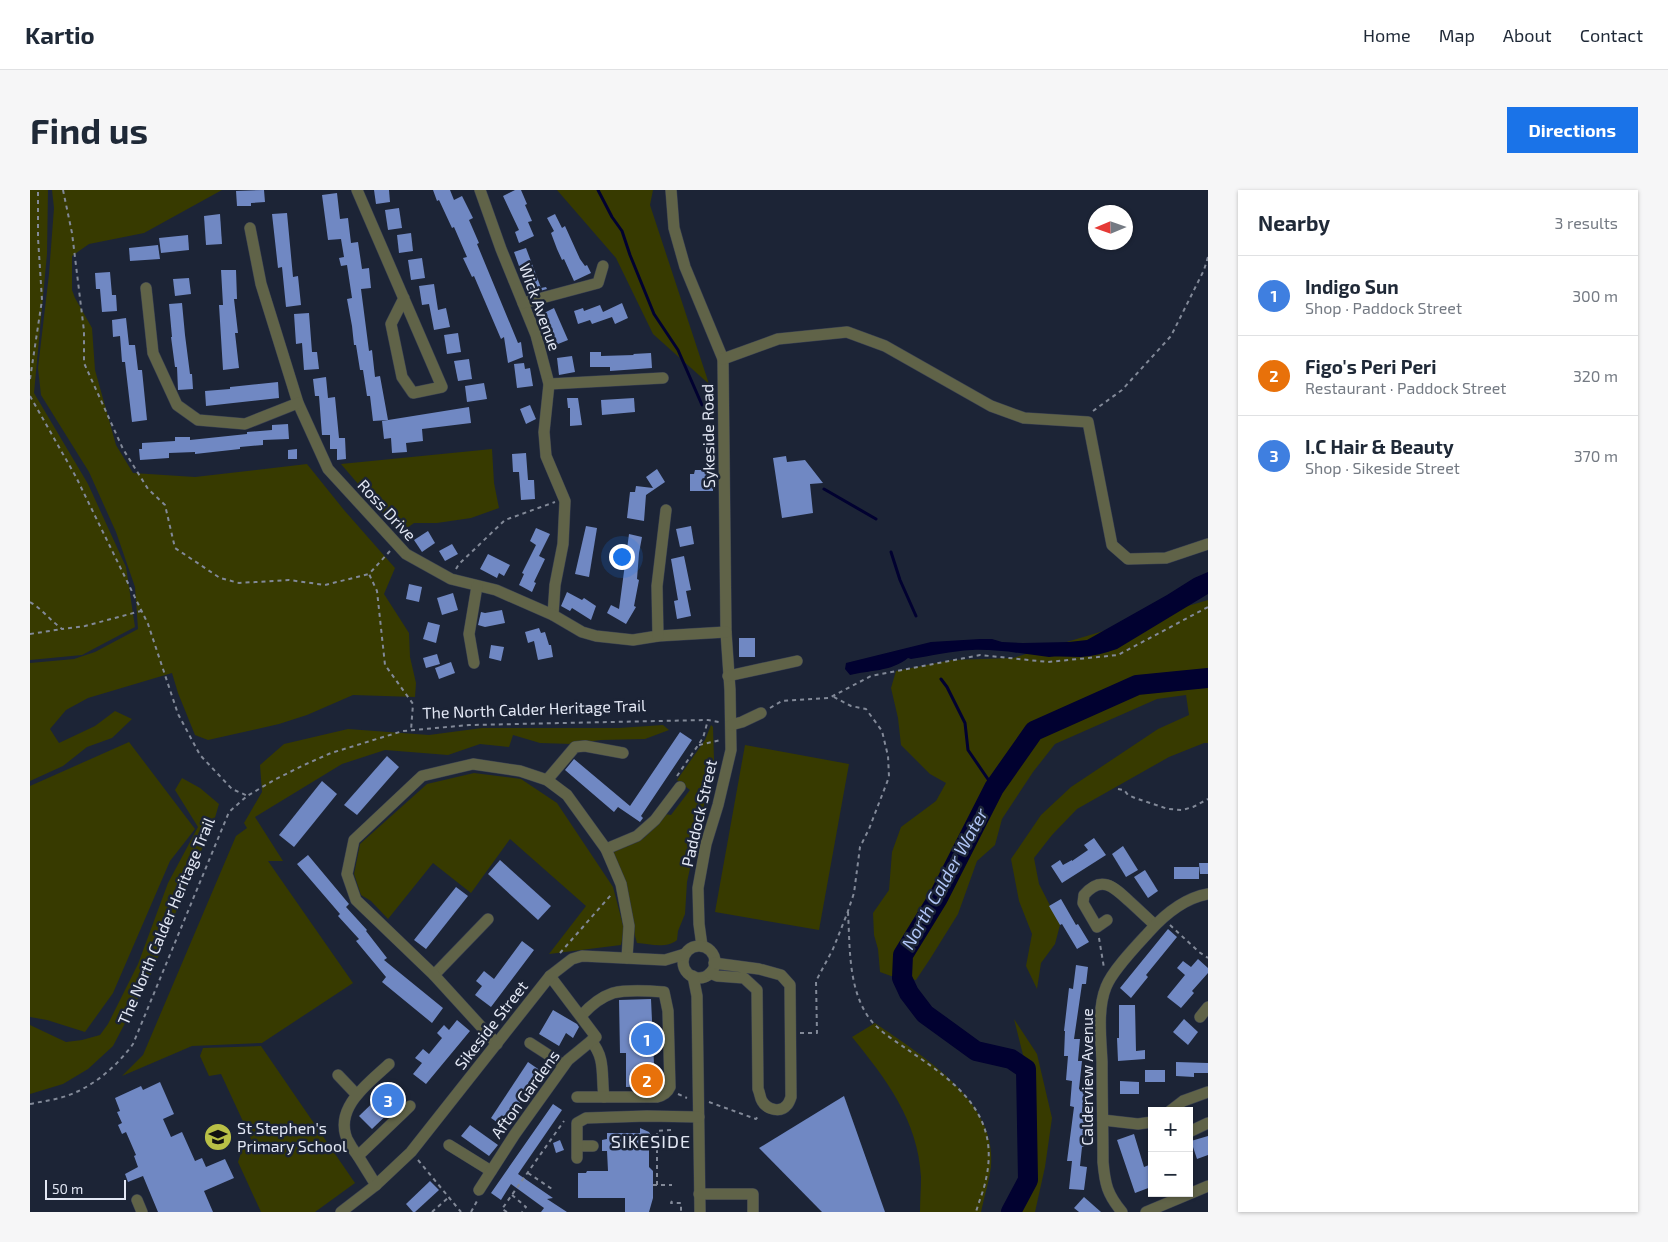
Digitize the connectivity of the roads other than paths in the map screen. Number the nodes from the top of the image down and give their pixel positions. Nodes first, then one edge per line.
1 (357, 190) edge
2 (480, 190) edge
3 (671, 190) edge
4 (250, 228) dead end
5 (603, 266) dead end
6 (146, 288) dead end
7 (404, 298) junction
8 (523, 304) junction
9 (723, 359) junction
10 (663, 378) dead end
11 (549, 384) junction
12 (298, 403) junction
13 (666, 510) dead end
14 (1208, 544) edge
15 (478, 586) junction
16 (552, 615) junction
17 (726, 632) junction
18 (658, 636) junction
19 (798, 661) dead end
20 (474, 664) dead end
21 (728, 676) junction
22 (731, 710) joint
23 (761, 713) road end
24 (731, 725) junction
25 (623, 753) dead end
26 (547, 780) junction
27 (680, 787) road end
28 (606, 849) junction
29 (1208, 894) edge
30 (488, 919) dead end
31 (1107, 920) dead end
32 (1159, 922) junction
33 (693, 949) junction
34 (627, 958) junction
35 (666, 960) junction
36 (762, 970) junction
37 (701, 971) junction
38 (434, 975) junction
39 (550, 976) junction
40 (757, 990) junction
41 (1208, 1007) edge
42 (581, 1016) junction
43 (1200, 1017) dead end
44 (591, 1041) junction
45 (530, 1043) dead end
46 (497, 1044) junction
47 (388, 1064) dead end
48 (564, 1065) junction
49 (338, 1075) dead end
50 (1208, 1092) edge
51 (357, 1095) junction
52 (604, 1097) junction
53 (577, 1098) dead end
54 (410, 1106) dead end
55 (1175, 1107) edge
56 (699, 1117) junction
57 (1103, 1120) junction
58 (1148, 1123) edge
59 (1208, 1123) edge
60 (1193, 1130) edge
61 (449, 1145) dead end
62 (593, 1146) dead end
63 (358, 1156) junction
64 (491, 1171) junction
65 (376, 1185) junction
66 (1208, 1186) edge
67 (479, 1190) dead end
68 (699, 1194) junction
69 (137, 1200) dead end
70 (142, 1212) edge
71 (341, 1212) edge
72 (700, 1212) edge
73 (753, 1212) edge
74 (1122, 1212) edge
75 (1146, 1212) edge

1 - 7 street
2 - 8 street, Wick Avenue
3 - 9 street, Sykeside Road
4 - 12 street, Ross Drive
5 - 8 street
6 - 12 street
7 - 7 street
8 - 11 street, Wick Avenue
9 - 14 street
9 - 17 street, Sykeside Road
10 - 11 street
11 - 16 street, Wick Avenue
12 - 15 street, Ross Drive
13 - 18 street
15 - 16 street, Ross Drive
15 - 20 street
16 - 18 street, Ross Drive
17 - 18 street, Ross Drive
17 - 21 street, Sykeside Road
19 - 21 street
21 - 22 street, Sykeside Road
22 - 24 street, Paddock Street
23 - 24 street
24 - 33 street, Paddock Street
25 - 26 street
26 - 28 street
26 - 38 street
27 - 28 street
28 - 34 street
29 - 32 street, Calderview Avenue
30 - 38 street
31 - 32 street
32 - 57 street, Calderview Avenue
33 - 35 street, Sikeside Street
33 - 37 street, Paddock Street
33 - 37 street
34 - 35 street, Sikeside Street
34 - 39 street, Sikeside Street
35 - 37 street, Sikeside Street
36 - 37 street
36 - 40 street
36 - 40 street
37 - 40 street
37 - 56 street
38 - 46 street
39 - 42 street
39 - 46 street, Sikeside Street
41 - 43 street
42 - 44 street
42 - 52 street
44 - 48 street, Afton Gardens
44 - 52 street
45 - 48 street
46 - 65 street, Sikeside Street
47 - 51 street
48 - 64 street, Afton Gardens
49 - 51 street
50 - 55 street
51 - 63 street
52 - 53 street
54 - 63 street
56 - 62 street
56 - 68 street
57 - 58 street
57 - 74 street, Calderview Avenue
59 - 60 street
61 - 64 street
63 - 65 street
64 - 67 street, Afton Gardens
65 - 71 street, Sikeside Street
66 - 75 street
68 - 72 street
68 - 73 street
69 - 70 street

